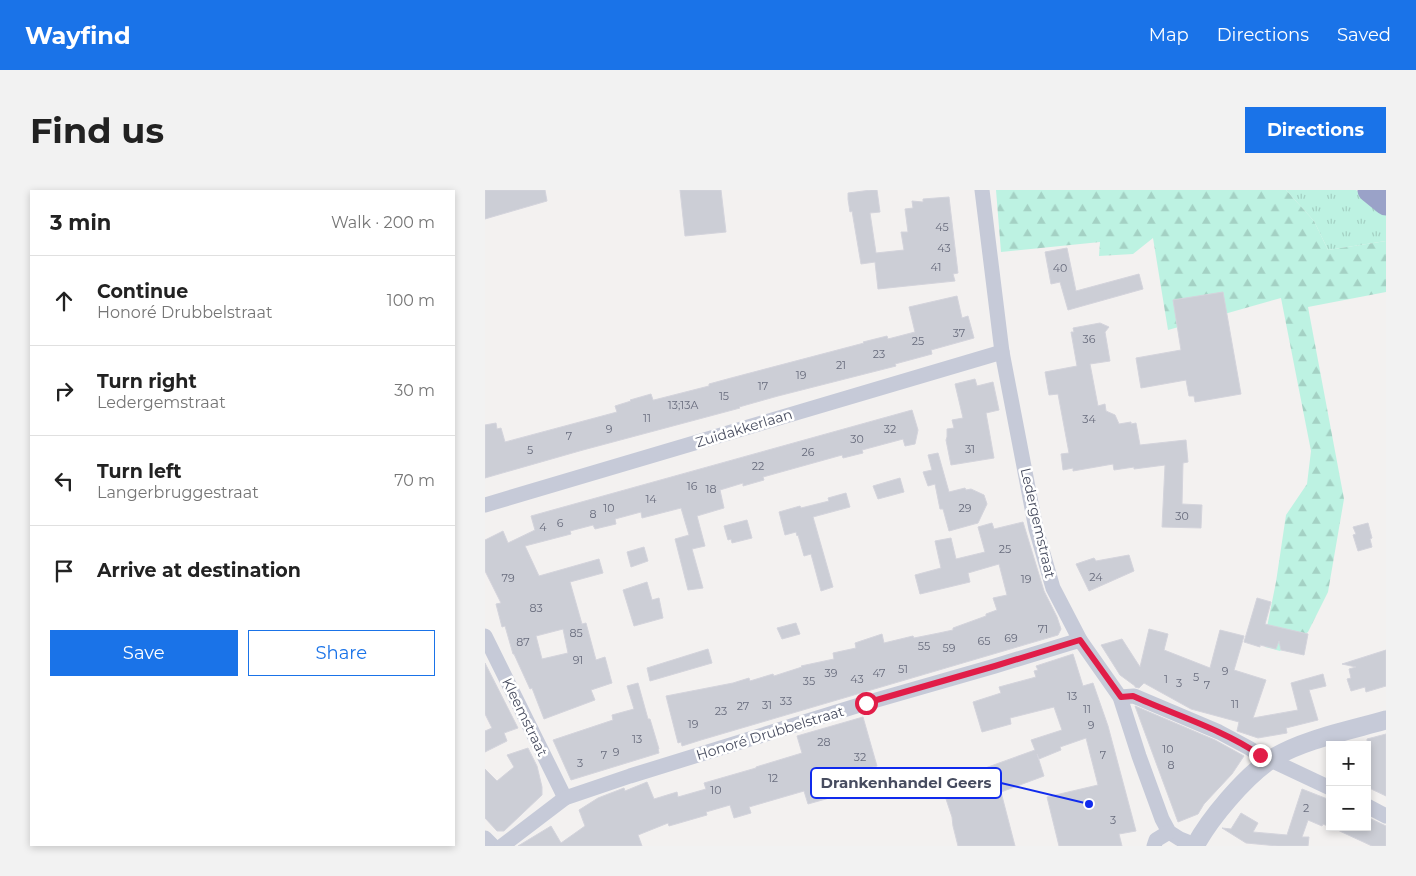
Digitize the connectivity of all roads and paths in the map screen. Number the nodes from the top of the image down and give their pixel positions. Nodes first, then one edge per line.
1 (982, 190) edge
2 (1370, 190) edge
3 (1379, 190) edge
4 (1386, 194) edge
5 (1386, 202) edge
6 (1003, 352) junction
7 (485, 505) edge
8 (485, 636) edge
9 (1080, 640) junction
10 (1121, 697) junction
11 (1386, 720) edge
12 (1270, 760) junction
13 (1326, 786) edge
14 (565, 798) junction
15 (1371, 808) edge
16 (1386, 816) edge
17 (1169, 832) junction
18 (485, 838) edge
19 (493, 846) edge
20 (502, 846) edge
21 (1154, 846) edge
22 (1195, 846) edge

1 - 6 street, Ledergemstraat
2 - 5 highway
3 - 4 highway
6 - 7 street, Zuidakkerlaan
6 - 9 street, Ledergemstraat
8 - 14 street, Kleemstraat
9 - 10 street, Ledergemstraat
9 - 14 street, Honoré Drubbelstraat
10 - 12 street
10 - 17 street, Ledergemstraat
11 - 12 street
12 - 13 street
12 - 22 street
14 - 20 street, Honoré Drubbelstraat
15 - 16 street
17 - 21 street
17 - 22 street
18 - 19 street

